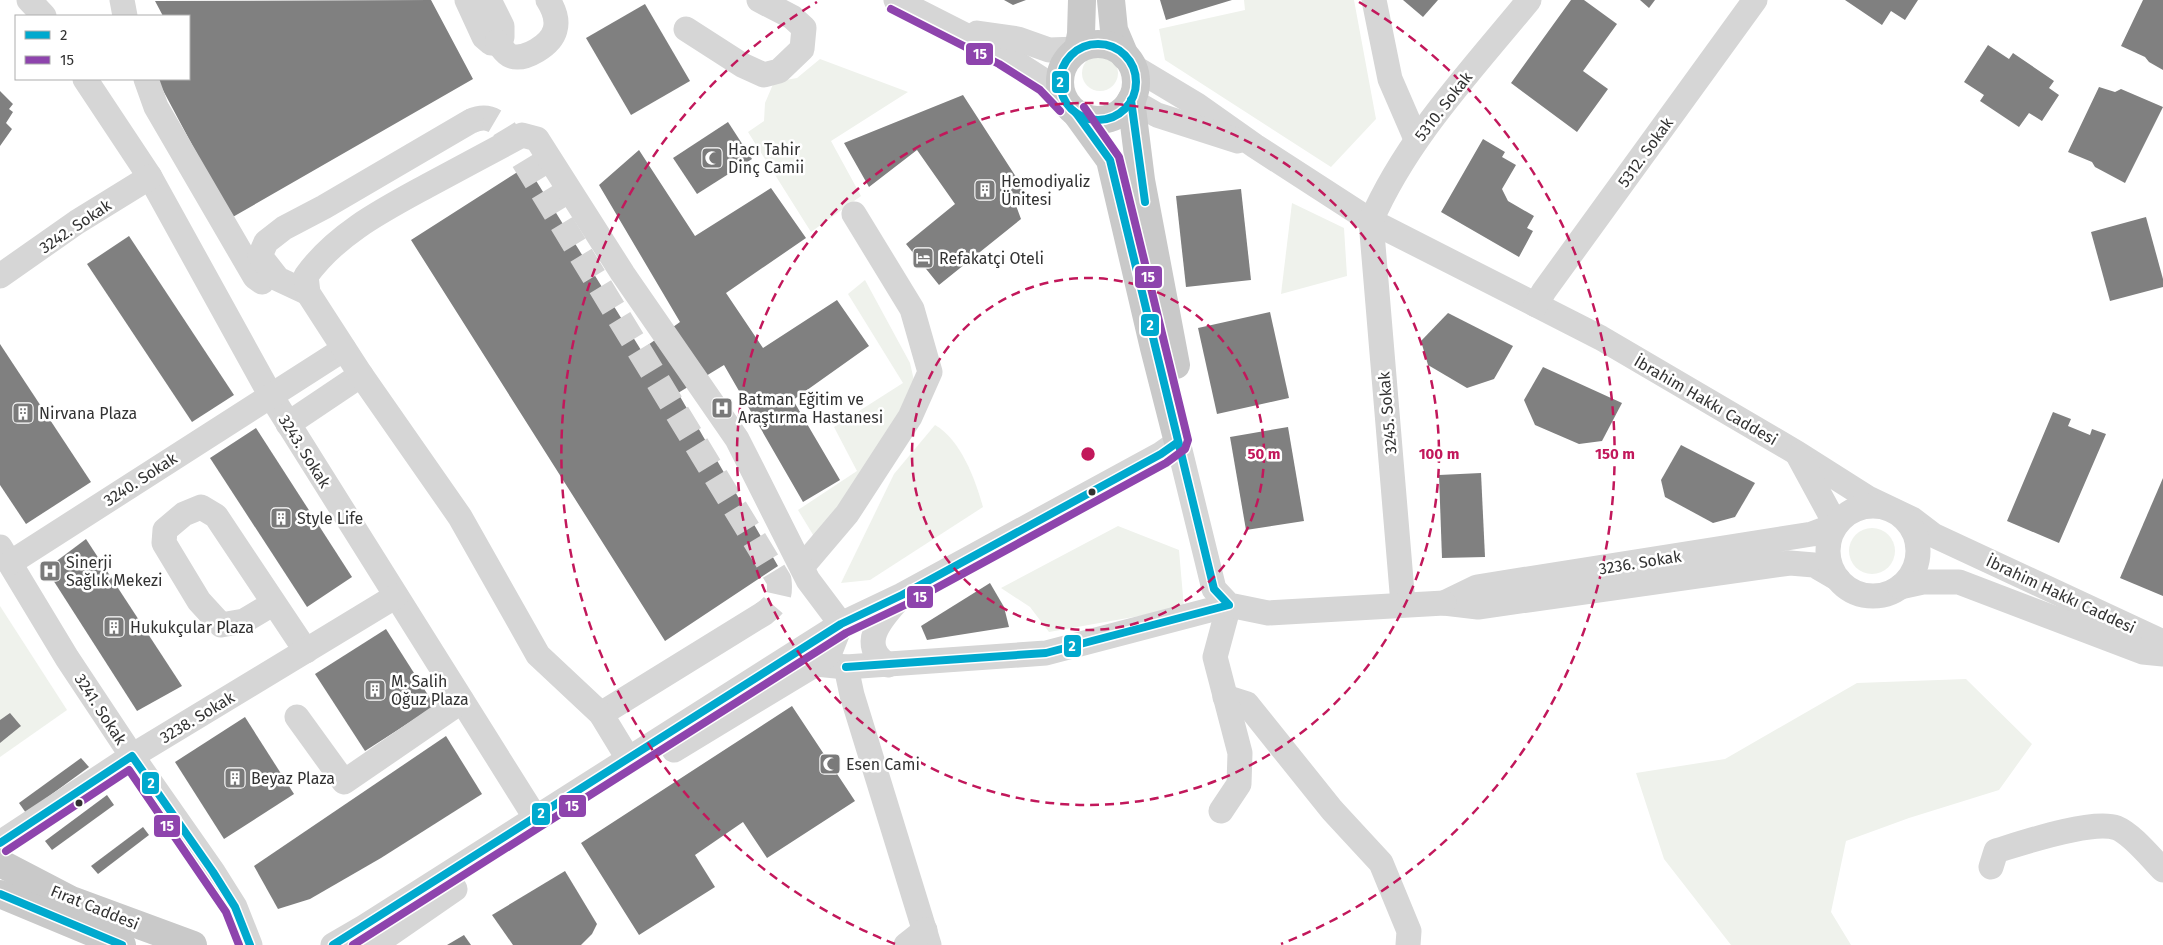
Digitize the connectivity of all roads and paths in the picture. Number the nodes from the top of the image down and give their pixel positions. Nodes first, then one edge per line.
1 (122, 0) edge
2 (467, 0) edge
3 (489, 0) edge
4 (548, 0) edge
5 (759, 0) edge
6 (896, 0) edge
7 (1082, 0) edge
8 (1111, 0) edge
9 (1374, 0) edge
10 (1528, 0) edge
11 (1755, 0) edge
12 (125, 15) edge
13 (686, 29) dead end
14 (952, 29) junction
15 (497, 42) junction
16 (1078, 49) junction
17 (1129, 61) junction
18 (86, 80) edge
19 (146, 80) edge
20 (1131, 100) junction
21 (1071, 108) junction
22 (471, 121) tunnel mouth
23 (1416, 138) junction
24 (1255, 146) junction
25 (150, 177) junction
26 (854, 214) dead end
27 (1371, 221) junction
28 (0, 276) edge
29 (314, 303) junction
30 (1536, 305) junction
31 (344, 348) junction
32 (361, 375) junction
33 (271, 396) junction
34 (288, 424) junction
35 (1178, 442) junction
36 (1797, 453) junction
37 (1889, 510) junction
38 (1836, 525) junction
39 (5, 555) edge
40 (802, 567) junction
41 (1838, 580) junction
42 (1900, 587) junction
43 (902, 595) junction
44 (396, 596) junction
45 (274, 603) junction
46 (1444, 603) junction
47 (1402, 604) junction
48 (1229, 605) junction
49 (764, 614) tunnel mouth
50 (841, 624) junction
51 (2163, 642) edge
52 (306, 651) junction
53 (2163, 654) edge
54 (816, 664) junction
55 (888, 665) junction
56 (846, 667) junction
57 (1224, 697) junction
58 (462, 701) junction
59 (601, 714) junction
60 (297, 717) dead end
61 (132, 756) junction
62 (629, 760) junction
63 (1221, 811) dead end
64 (535, 817) junction
65 (0, 843) edge
66 (0, 863) edge
67 (1991, 867) dead end
68 (2163, 870) edge
69 (0, 894) edge
70 (920, 940) edge
71 (122, 945) edge
72 (193, 945) edge
73 (250, 945) edge
74 (333, 945) edge
75 (374, 945) edge
76 (1408, 945) edge

1 - 12 street
2 - 15 street
3 - 15 street
4 - 15 street
5 - 13 street
6 - 14 street
7 - 16 main road
8 - 17 main road
9 - 23 street
10 - 23 street, 5310. Sokak
11 - 30 street, 5312. Sokak
14 - 16 street
14 - 21 street
16 - 17 main road
16 - 21 main road
17 - 20 main road
17 - 24 street
18 - 25 street, 3243. Sokak
19 - 29 street
20 - 21 main road
20 - 24 street
20 - 35 main road
21 - 35 main road
22 - 29 street
23 - 27 street, 5310. Sokak
24 - 27 street, İbrahim Hakkı Caddesi
25 - 28 street, 3242. Sokak
25 - 33 street, 3243. Sokak
26 - 40 street
27 - 30 street, İbrahim Hakkı Caddesi
27 - 47 street, 3245. Sokak
29 - 31 street
29 - 40 street
30 - 36 street, İbrahim Hakkı Caddesi
31 - 32 street
31 - 33 street, 3240. Sokak
32 - 34 street
32 - 59 street
33 - 34 street, 3243. Sokak
33 - 39 street, 3240. Sokak
34 - 44 street, 3243. Sokak
35 - 43 street
35 - 48 street
36 - 37 street, İbrahim Hakkı Caddesi
36 - 38 street
37 - 38 street
37 - 42 street
37 - 51 street, İbrahim Hakkı Caddesi
38 - 41 street
38 - 46 street, 3236. Sokak
39 - 61 street, 3241. Sokak
40 - 50 street
41 - 42 street
41 - 46 street, 3236. Sokak
42 - 53 street, İbrahim Hakkı Caddesi
43 - 50 street
43 - 55 street
44 - 52 street, 3238. Sokak
44 - 58 street, 3243. Sokak
45 - 45 street
45 - 52 street
46 - 47 street, 3236. Sokak
47 - 48 street, 3236. Sokak
48 - 55 street
48 - 57 street
49 - 59 street
50 - 54 street
50 - 62 street
52 - 61 street, 3238. Sokak
54 - 56 street
54 - 75 street
55 - 56 street
56 - 70 street
57 - 63 street
57 - 76 street
58 - 60 street
58 - 64 street, 3243. Sokak
59 - 62 street
61 - 65 street, 3238. Sokak
61 - 73 street, 3241. Sokak
62 - 64 street
64 - 74 street
66 - 72 main road, Fırat Caddesi
67 - 68 street
69 - 71 main road

